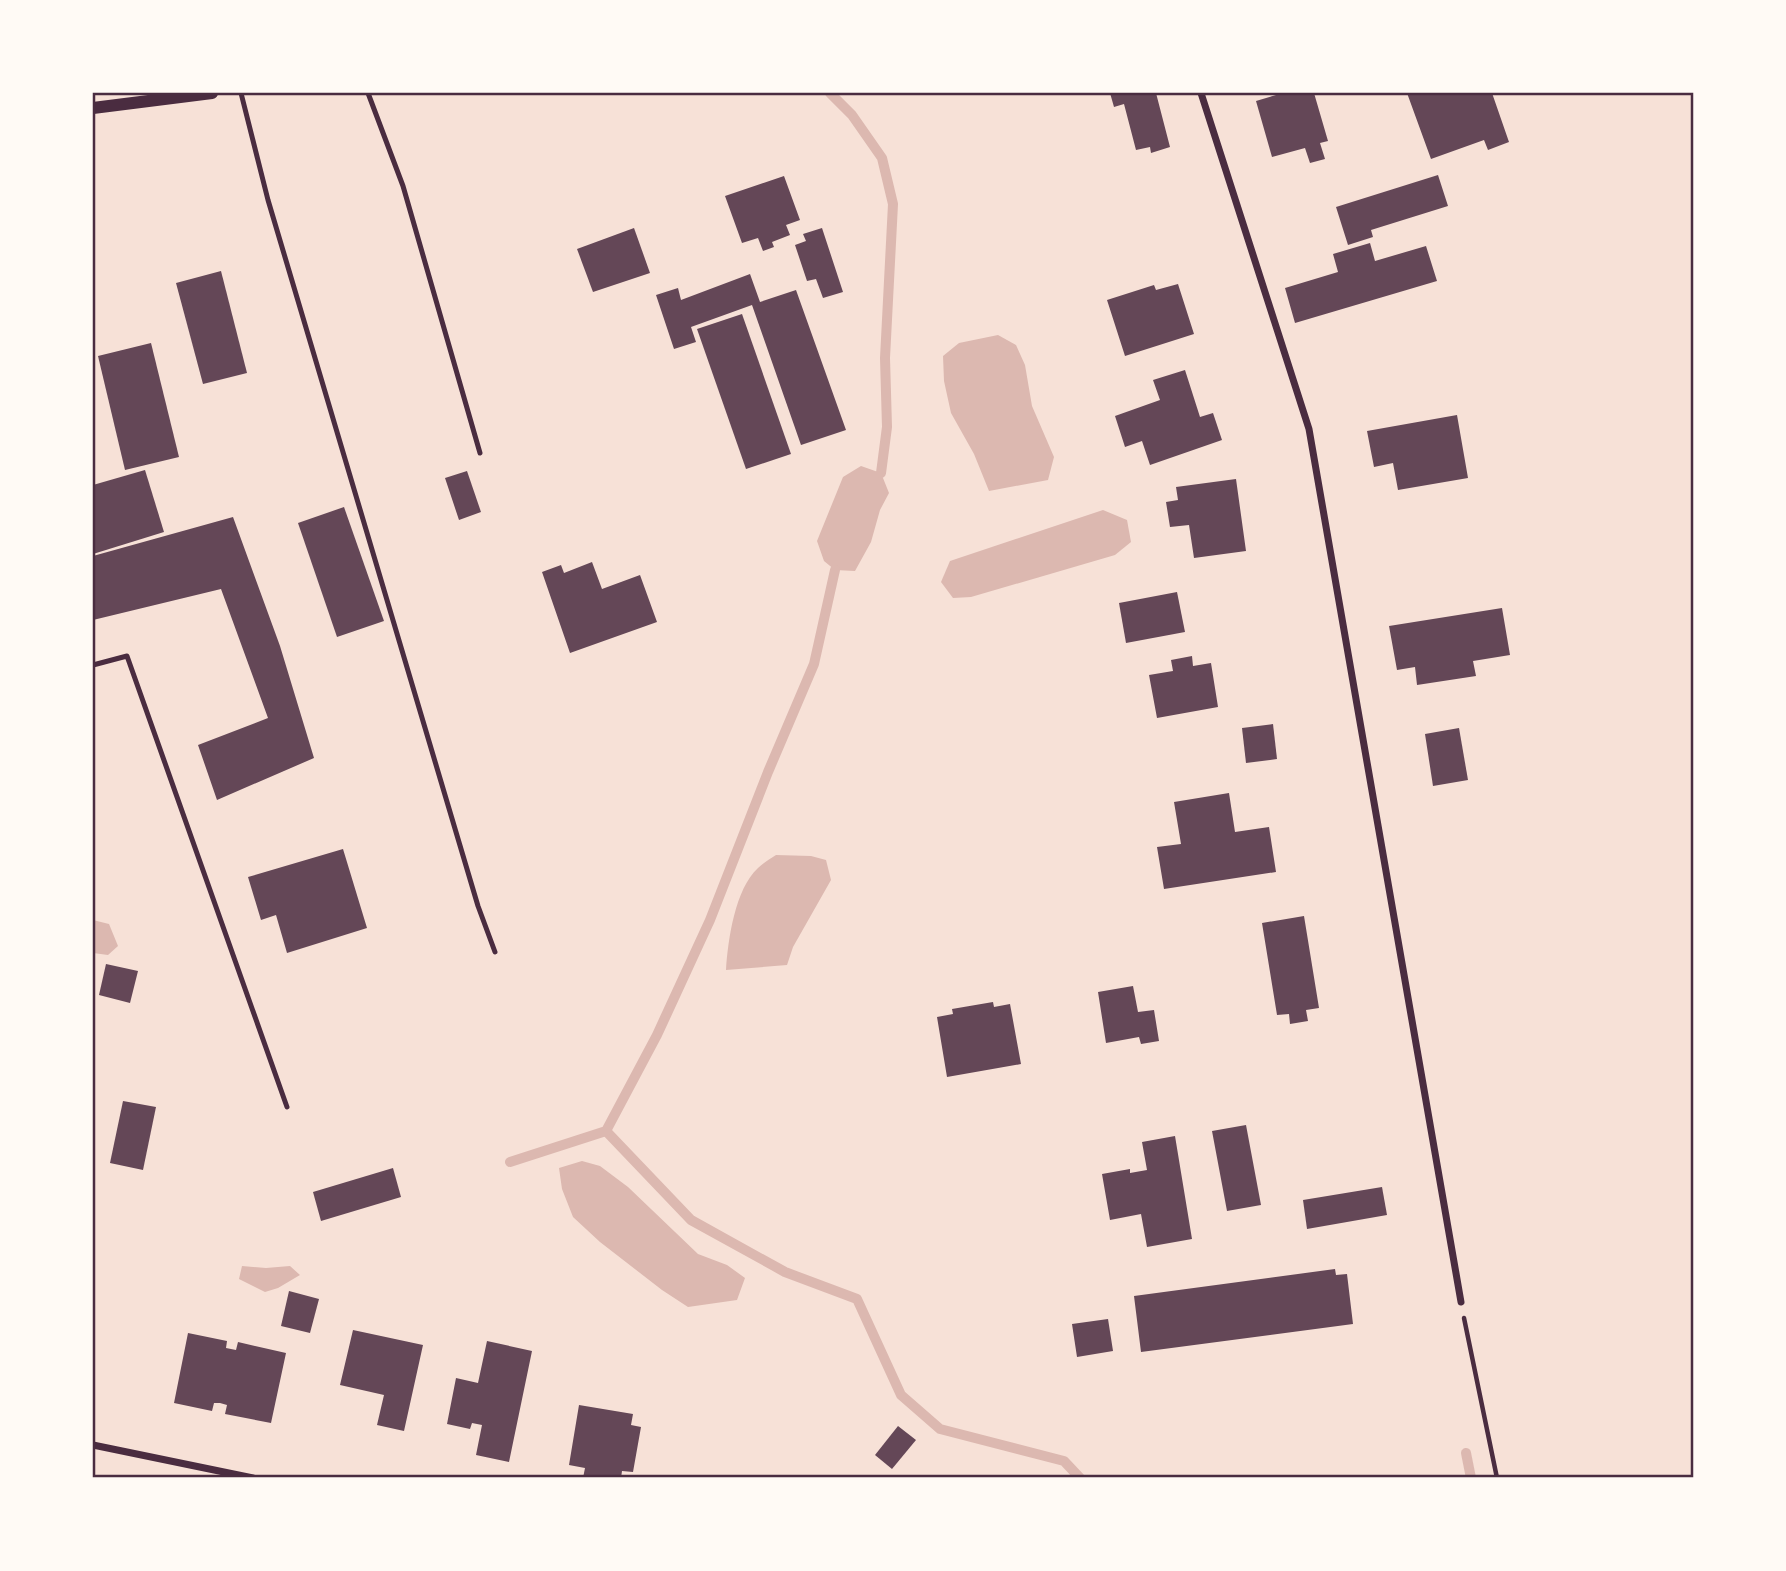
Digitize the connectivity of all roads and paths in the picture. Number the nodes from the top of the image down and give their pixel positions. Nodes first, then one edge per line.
1 (212, 93) edge
2 (242, 93) edge
3 (368, 93) edge
4 (1201, 93) edge
5 (93, 108) edge
6 (480, 453) dead end
7 (93, 665) edge
8 (495, 952) dead end
9 (287, 1107) dead end
10 (1461, 1302) joint
11 (93, 1445) edge
12 (253, 1478) edge
13 (1497, 1478) edge

1 - 5 street
2 - 8 lane
3 - 6 lane
4 - 10 street
7 - 9 lane
10 - 13 path
11 - 12 street

